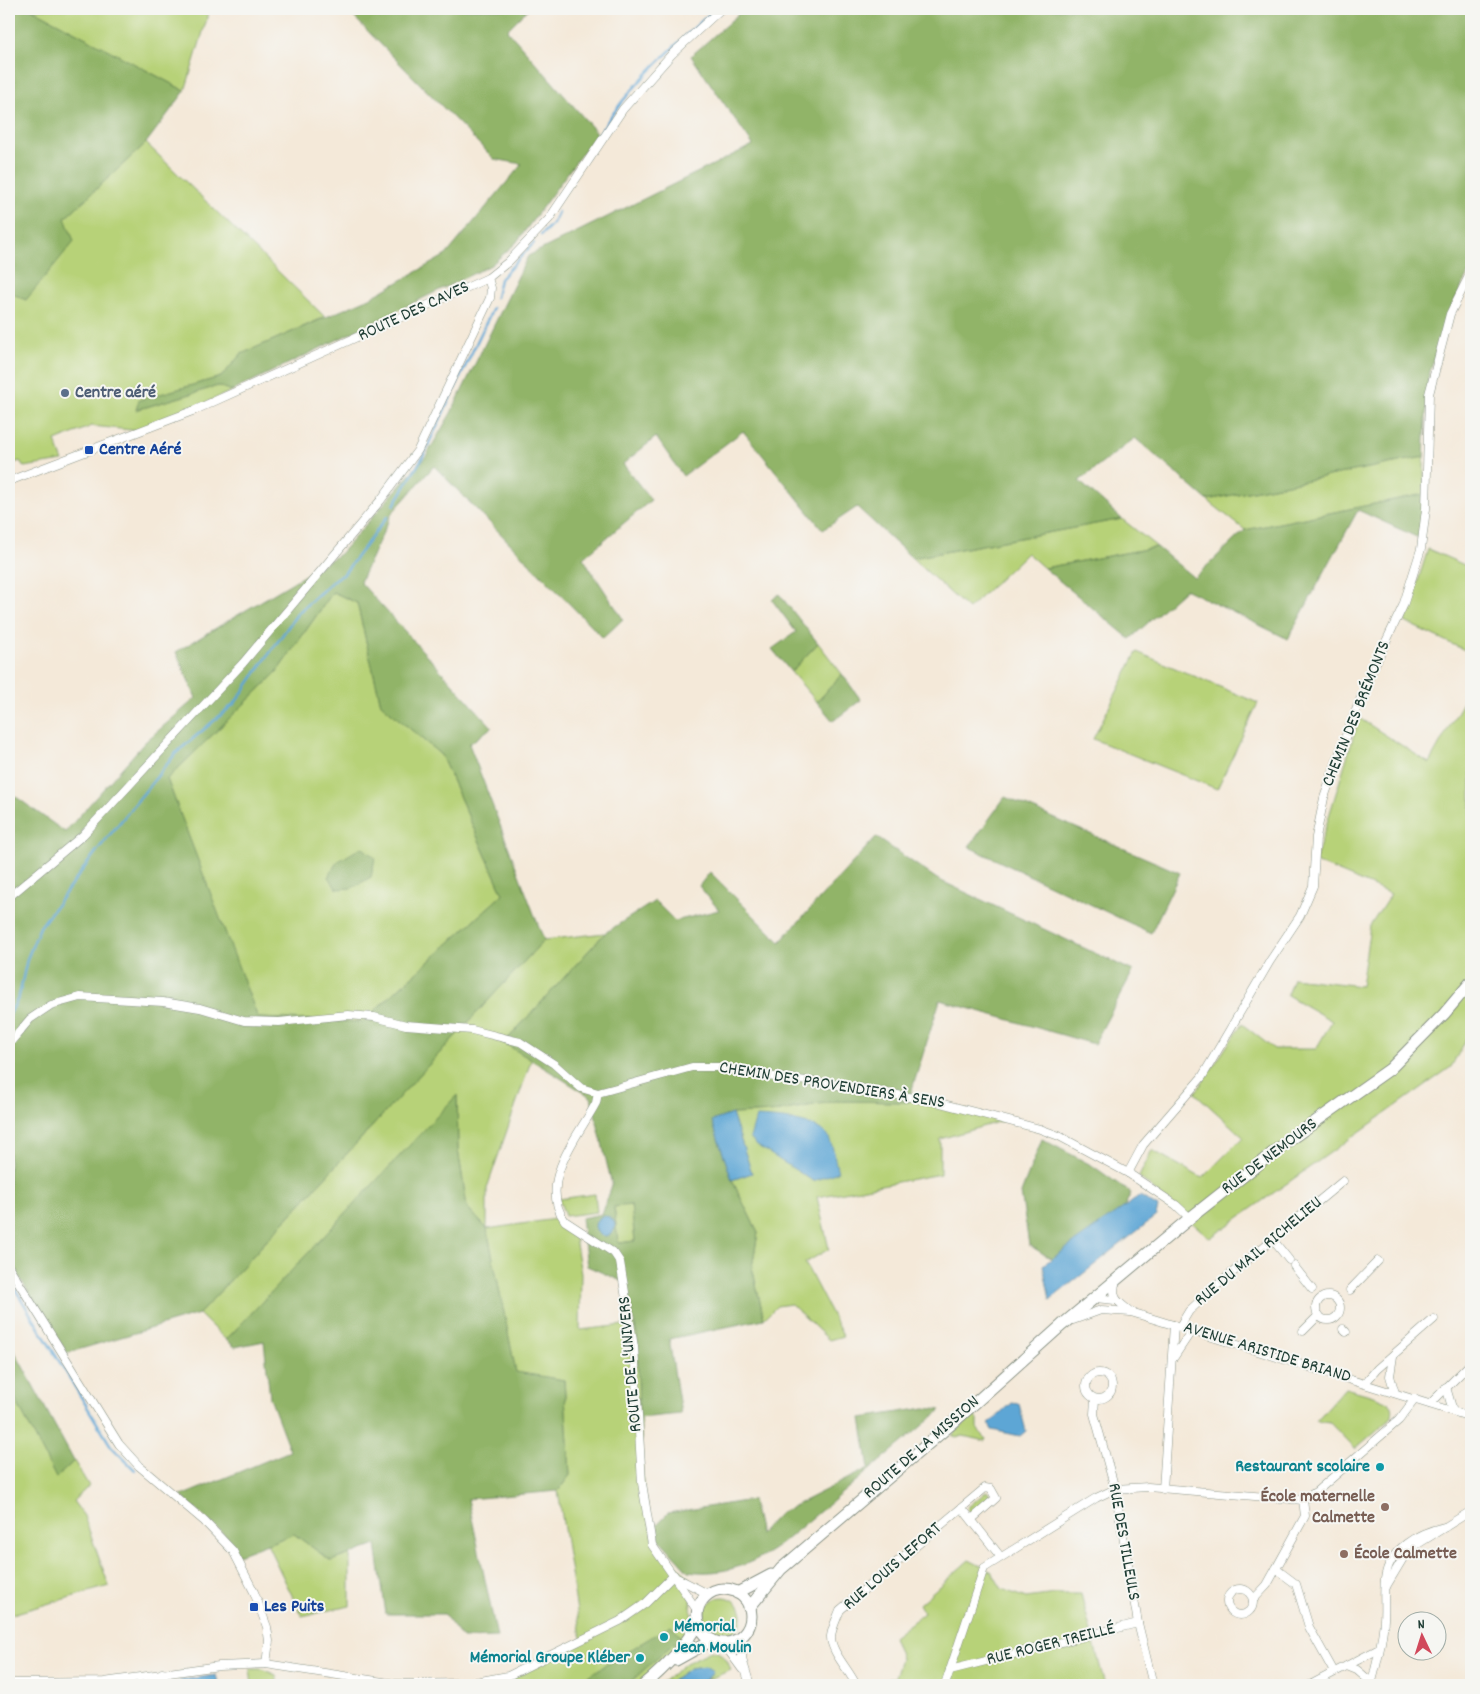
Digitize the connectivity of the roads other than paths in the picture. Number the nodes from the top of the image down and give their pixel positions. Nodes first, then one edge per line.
1 (721, 9) edge
2 (1471, 272) edge
3 (488, 278) junction
4 (9, 480) edge
5 (9, 897) edge
6 (1471, 982) edge
7 (9, 1044) edge
8 (598, 1093) junction
9 (1128, 1173) junction
10 (1343, 1181) dead end
11 (1190, 1218) junction
12 (1273, 1240) junction
13 (1378, 1260) dead end
14 (9, 1267) edge
15 (1116, 1281) junction
16 (1316, 1294) junction
17 (1095, 1298) junction
18 (1115, 1300) junction
19 (1338, 1301) junction
20 (1101, 1310) junction
21 (1131, 1312) junction
22 (1319, 1316) junction
23 (1434, 1318) dead end
24 (1062, 1325) junction
25 (1177, 1325) junction
26 (1192, 1330) junction
27 (1303, 1331) dead end
28 (1393, 1356) junction
29 (1172, 1358) junction
30 (1471, 1363) edge
31 (1365, 1383) junction
32 (1446, 1387) junction
33 (1395, 1393) junction
34 (1095, 1399) dead end
35 (1415, 1399) junction
36 (1430, 1404) junction
37 (1453, 1411) junction
38 (1471, 1417) edge
39 (1163, 1488) junction
40 (1115, 1489) junction
41 (1303, 1500) junction
42 (962, 1508) junction
43 (1471, 1511) edge
44 (972, 1519) junction
45 (1000, 1556) junction
46 (781, 1569) junction
47 (1276, 1569) junction
48 (676, 1577) junction
49 (737, 1593) junction
50 (708, 1594) junction
51 (1253, 1600) dead end
52 (749, 1608) junction
53 (697, 1610) junction
54 (698, 1623) junction
55 (1138, 1623) junction
56 (742, 1636) junction
57 (718, 1642) junction
58 (1379, 1649) junction
59 (266, 1664) junction
60 (668, 1664) junction
61 (1347, 1666) junction
62 (950, 1670) junction
63 (745, 1672) junction
64 (1334, 1672) junction
65 (162, 1673) junction
66 (9, 1683) edge
67 (1372, 1684) edge
68 (160, 1685) edge
69 (644, 1685) edge
70 (750, 1685) edge
71 (856, 1685) edge
72 (945, 1685) edge
73 (1153, 1685) edge
74 (1310, 1685) edge

1 - 3 street, ROUTE DES CAVES
2 - 9 street, CHEMIN DES BRÉMONTS
3 - 4 street, ROUTE DES CAVES
3 - 5 street
6 - 11 main road, RUE DE NEMOURS
7 - 8 street
8 - 9 street, CHEMIN DES PROVENDIERS À SENS
8 - 48 street, ROUTE DE L'UNIVERS
9 - 11 street, CHEMIN DES PROVENDIERS À SENS
10 - 12 street, RUE DU MAIL RICHELIEU
11 - 15 main road, RUE DE NEMOURS
12 - 16 street
12 - 25 street, RUE DU MAIL RICHELIEU
13 - 19 street
14 - 59 street
15 - 17 main road, RUE DE NEMOURS
15 - 18 street
16 - 19 street
16 - 22 street
17 - 18 street
17 - 20 street
17 - 24 main road, RUE DE NEMOURS
18 - 21 street
19 - 22 street
20 - 21 street, AVENUE ARISTIDE BRIAND
20 - 24 street, AVENUE ARISTIDE BRIAND
21 - 25 street, AVENUE ARISTIDE BRIAND
22 - 27 street
23 - 28 street
24 - 46 main road, ROUTE DE LA MISSION
25 - 26 street, AVENUE ARISTIDE BRIAND
25 - 29 street
26 - 29 street
26 - 31 street, AVENUE ARISTIDE BRIAND
28 - 31 street
28 - 33 street
29 - 39 street
30 - 32 street
31 - 33 street, AVENUE ARISTIDE BRIAND
32 - 36 street
32 - 37 street
33 - 35 street, AVENUE ARISTIDE BRIAND
34 - 40 street, RUE DES TILLEULS
35 - 36 street, AVENUE ARISTIDE BRIAND
35 - 41 street
36 - 37 street, AVENUE ARISTIDE BRIAND
37 - 38 street, AVENUE ARISTIDE BRIAND
39 - 40 street
39 - 41 street
40 - 45 street
40 - 55 street, RUE DES TILLEULS
41 - 47 street
42 - 44 street
42 - 44 street, RUE LOUIS LEFORT
42 - 71 street, RUE LOUIS LEFORT
43 - 58 street
44 - 45 street
45 - 62 street
46 - 49 main road
46 - 52 main road
47 - 51 street
47 - 64 street
48 - 50 street, ROUTE DE L'UNIVERS
48 - 53 street, ROUTE DE L'UNIVERS
48 - 59 street
49 - 50 main road
49 - 52 main road
50 - 53 main road
52 - 56 main road
53 - 54 main road
54 - 57 main road
54 - 60 main road
55 - 62 street, RUE ROGER TREILLÉ
55 - 73 street, RUE DES TILLEULS
56 - 57 main road
56 - 63 street
57 - 60 main road
57 - 63 street
58 - 61 street
58 - 67 street
59 - 65 street
60 - 69 main road
61 - 64 street
61 - 67 street
62 - 72 street
63 - 70 street
64 - 74 street
65 - 66 street
65 - 68 street

